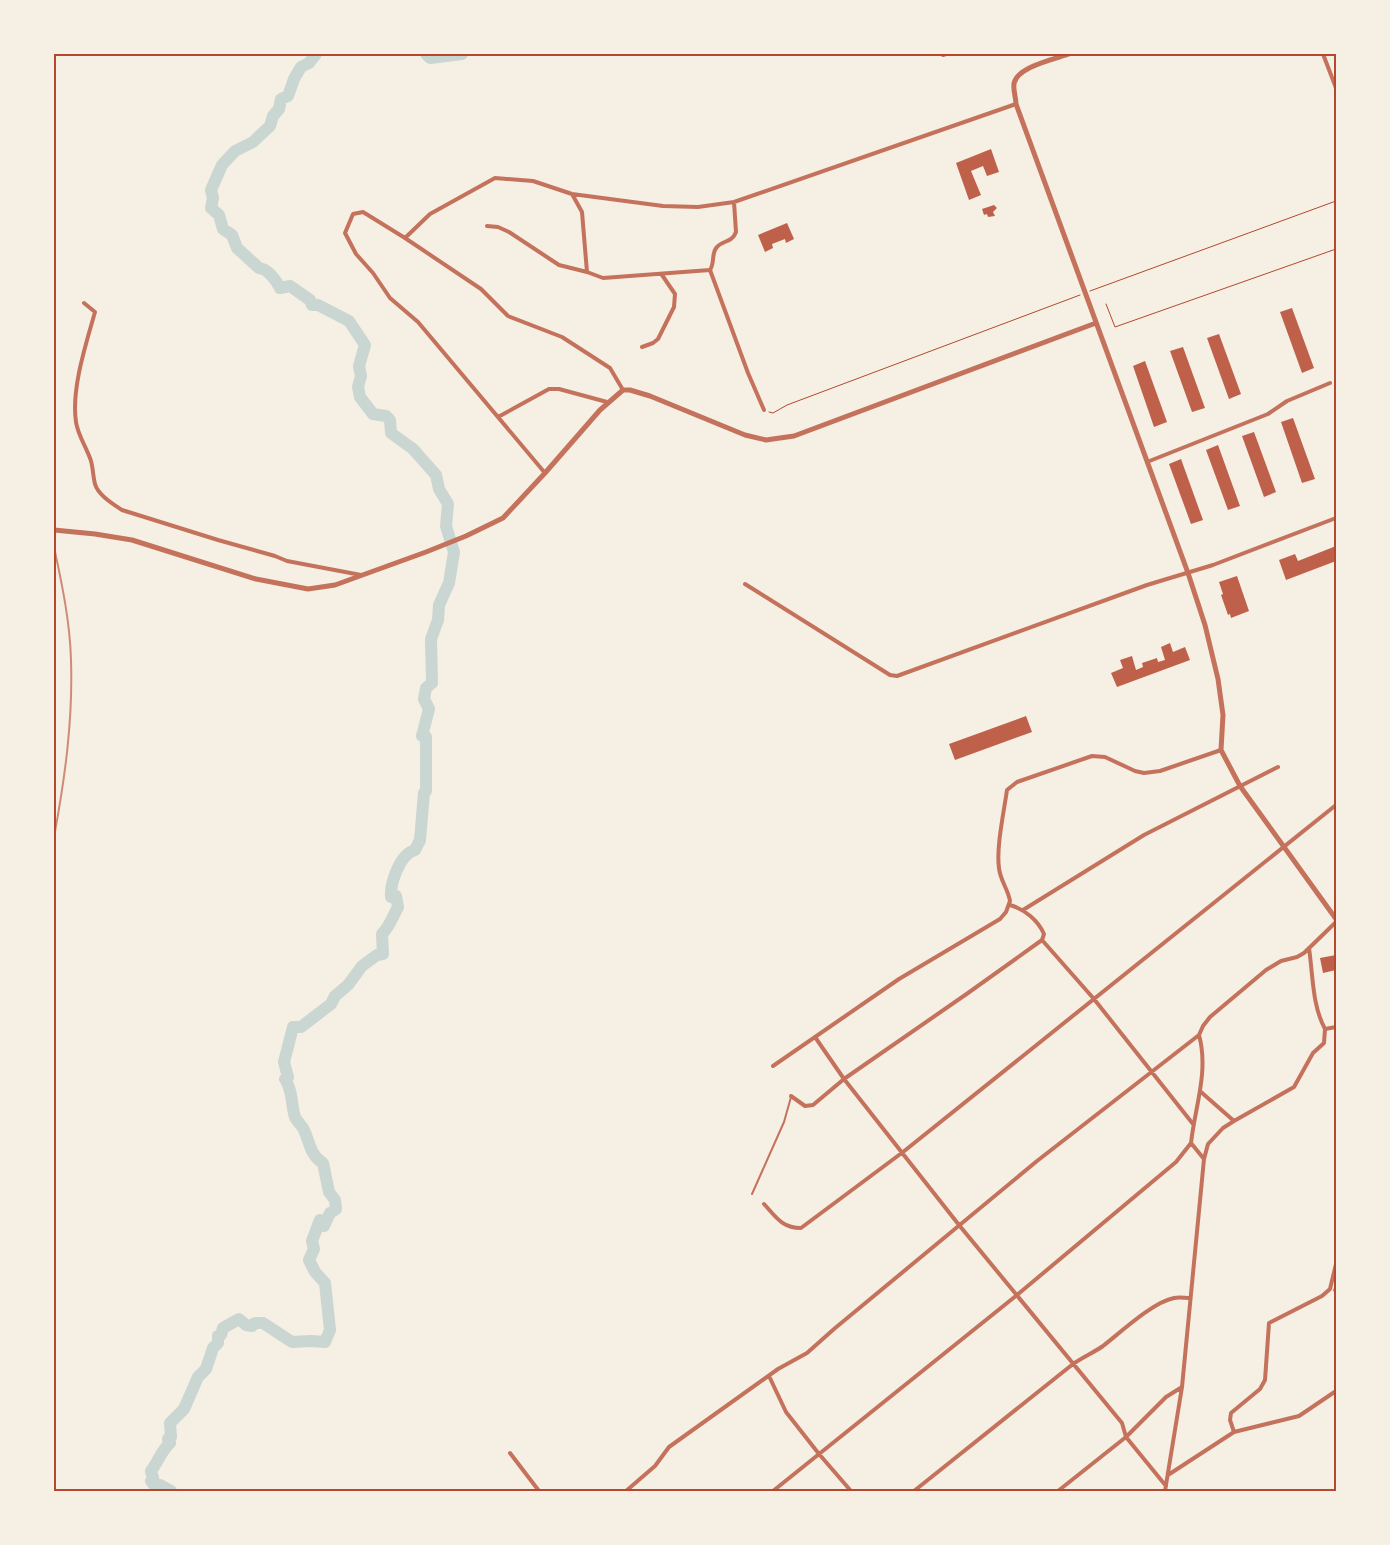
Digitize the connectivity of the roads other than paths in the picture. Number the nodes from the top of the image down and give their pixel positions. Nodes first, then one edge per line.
1 (1069, 54) edge
2 (1323, 54) edge
3 (1336, 88) edge
4 (1016, 104) junction
5 (572, 194) junction
6 (734, 202) junction
7 (487, 226) dead end
8 (405, 238) junction
9 (710, 270) junction
10 (587, 272) junction
11 (662, 275) junction
12 (84, 303) dead end
13 (1096, 324) junction
14 (642, 348) dead end
15 (1330, 383) dead end
16 (623, 390) junction
17 (608, 402) junction
18 (764, 410) road end
19 (498, 417) junction
20 (1147, 462) junction
21 (545, 473) junction
22 (1336, 518) edge
23 (54, 530) edge
24 (1188, 573) junction
25 (362, 575) junction
26 (745, 584) dead end
27 (1221, 750) junction
28 (1278, 767) dead end
29 (1240, 786) junction
30 (1336, 805) edge
31 (1285, 848) junction
32 (1010, 905) junction
33 (1023, 910) junction
34 (1336, 920) edge
35 (1042, 940) junction
36 (1309, 948) junction
37 (1094, 999) junction
38 (1336, 1027) edge
39 (1325, 1029) junction
40 (1199, 1035) junction
41 (814, 1037) junction
42 (773, 1066) dead end
43 (1152, 1071) junction
44 (844, 1079) junction
45 (1201, 1092) junction
46 (791, 1096) joint
47 (1234, 1121) junction
48 (1193, 1124) junction
49 (1191, 1143) junction
50 (903, 1152) junction
51 (1204, 1159) junction
52 (752, 1194) dead end
53 (764, 1204) dead end
54 (959, 1225) junction
55 (1336, 1264) edge
56 (1017, 1294) junction
57 (1190, 1298) junction
58 (1073, 1364) junction
59 (769, 1376) junction
60 (1182, 1387) junction
61 (1336, 1391) edge
62 (1234, 1432) junction
63 (1126, 1437) junction
64 (510, 1453) dead end
65 (819, 1454) junction
66 (1168, 1476) junction
67 (1166, 1486) junction
68 (539, 1491) edge
69 (626, 1491) edge
70 (773, 1491) edge
71 (851, 1491) edge
72 (914, 1491) edge
73 (1058, 1491) edge
74 (1165, 1491) edge

1 - 4 street
2 - 3 street
4 - 6 street
4 - 13 street
5 - 6 street
5 - 8 street
5 - 10 street
6 - 9 street
7 - 10 street
8 - 16 street
8 - 19 street
9 - 11 street
9 - 18 street
10 - 11 street
11 - 14 street
12 - 25 street
13 - 16 street
13 - 20 street
15 - 20 street
16 - 17 street
17 - 19 street
17 - 21 street
19 - 21 street
20 - 24 street
21 - 25 street
22 - 24 street
23 - 25 street
24 - 26 street
24 - 27 street
27 - 29 street
27 - 32 street
28 - 29 street
29 - 31 street
29 - 33 street
30 - 31 street
31 - 34 street
31 - 37 street
32 - 33 street
32 - 41 street
33 - 35 street
34 - 36 street
35 - 37 street
35 - 44 street
36 - 39 street
36 - 40 street
37 - 43 street
37 - 50 street
38 - 39 street
39 - 47 street
40 - 43 street
40 - 45 street
41 - 42 street
41 - 44 street
43 - 48 street
43 - 54 street
44 - 46 street
44 - 50 street
45 - 47 street
45 - 48 street
46 - 52 lane
47 - 51 street
48 - 49 street
49 - 51 street
49 - 56 street
50 - 53 street
50 - 54 street
51 - 57 street
54 - 56 street
54 - 59 street
55 - 62 street
56 - 58 street
56 - 65 street
57 - 58 street
57 - 60 street
58 - 63 street
58 - 72 street
59 - 65 street
59 - 69 street
60 - 63 street
60 - 66 street
61 - 62 street
62 - 66 street
63 - 67 street
63 - 73 street
64 - 68 street
65 - 70 street
65 - 71 street
66 - 67 street
67 - 74 street

